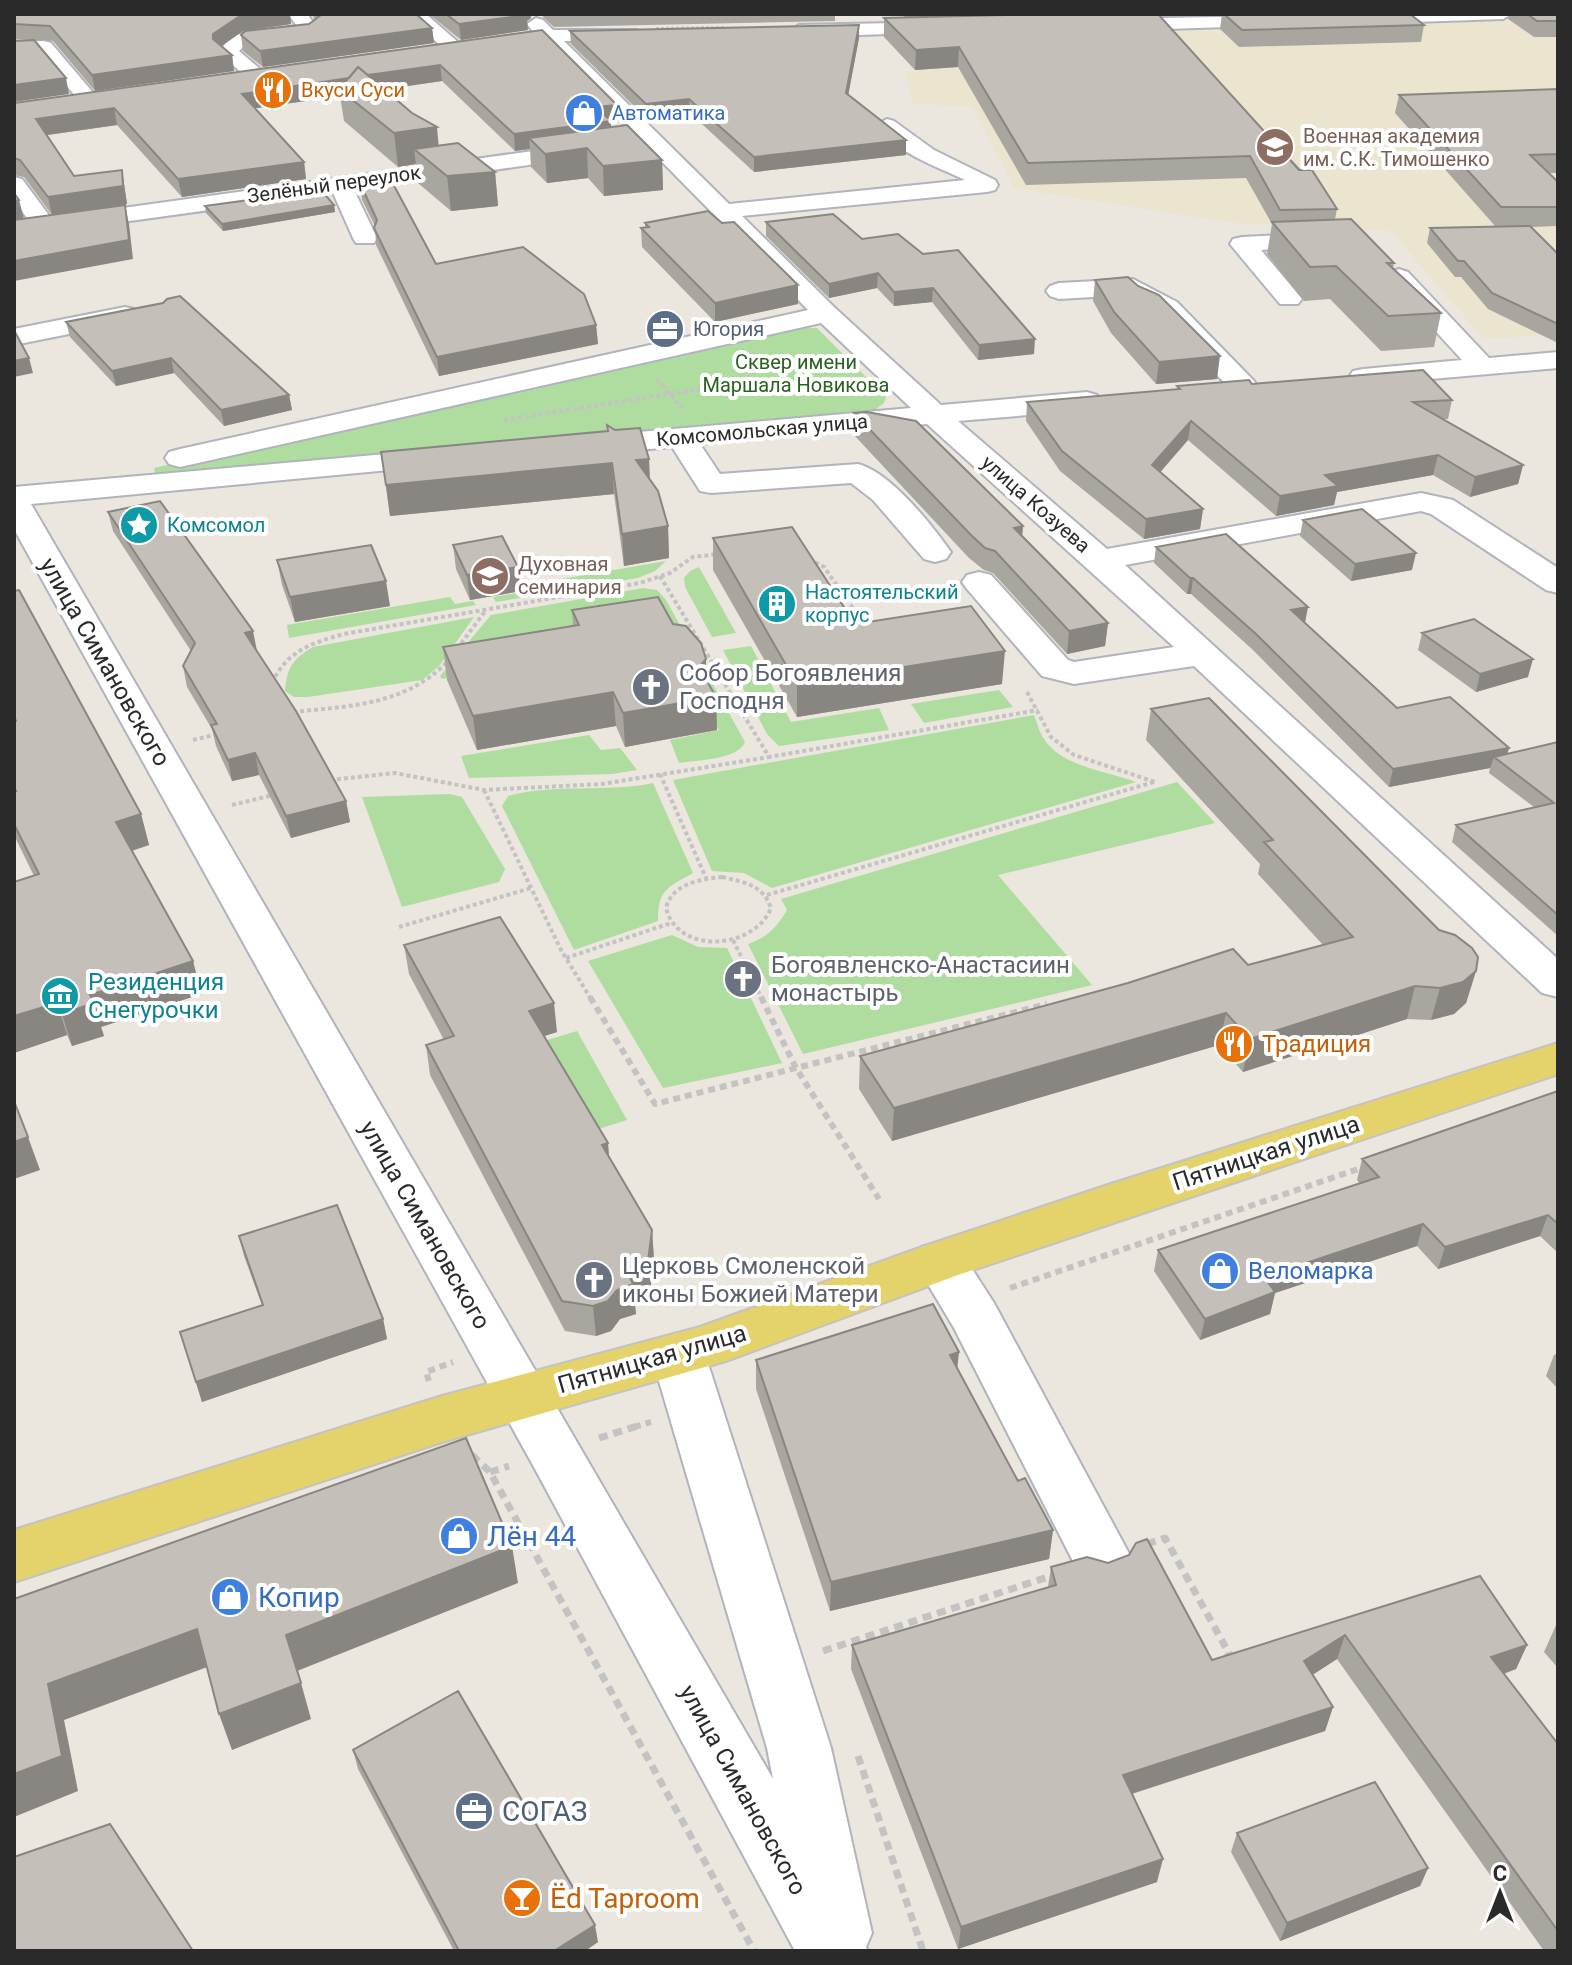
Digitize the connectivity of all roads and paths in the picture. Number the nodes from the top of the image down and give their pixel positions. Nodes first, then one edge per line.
1 (302, 14) edge
2 (366, 14) edge
3 (525, 14) edge
4 (1503, 14) edge
5 (1396, 16) edge
6 (1198, 19) edge
7 (1338, 19) edge
8 (1293, 20) edge
9 (1092, 25) edge
10 (966, 28) edge
11 (777, 31) edge
12 (651, 34) edge
13 (549, 36) junction
14 (14, 48) edge
15 (456, 49) junction
16 (426, 53) edge
17 (80, 61) edge
18 (228, 81) edge
19 (98, 99) junction
20 (59, 104) edge
21 (887, 125) edge
22 (654, 141) junction
23 (438, 145) edge
24 (474, 165) junction
25 (340, 183) junction
26 (14, 184) edge
27 (724, 211) junction
28 (45, 226) junction
29 (14, 230) edge
30 (365, 238) dead end
31 (1348, 240) edge
32 (1384, 262) edge
33 (1059, 291) dead end
34 (1289, 299) dead end
35 (156, 309) edge
36 (826, 314) junction
37 (14, 337) edge
38 (632, 357) junction
39 (774, 357) dead end
40 (1558, 360) edge
41 (1482, 366) junction
42 (1339, 379) edge
43 (742, 383) junction
44 (1276, 384) edge
45 (1244, 387) junction
46 (1213, 390) edge
47 (671, 393) junction
48 (816, 393) dead end
49 (1118, 398) edge
50 (934, 415) junction
51 (503, 420) dead end
52 (689, 436) junction
53 (558, 448) edge
54 (466, 456) edge
55 (14, 498) edge
56 (935, 552) dead end
57 (722, 553) edge
58 (801, 554) edge
59 (1100, 560) junction
60 (660, 576) junction
61 (979, 582) dead end
62 (1558, 583) edge
63 (486, 610) junction
64 (878, 633) edge
65 (1201, 654) junction
66 (1020, 683) dead end
67 (268, 693) edge
68 (1038, 710) junction
69 (289, 713) edge
70 (222, 733) edge
71 (192, 740) dead end
72 (769, 757) junction
73 (660, 774) junction
74 (316, 784) edge
75 (484, 790) junction
76 (285, 792) edge
77 (232, 805) dead end
78 (706, 878) junction
79 (531, 888) junction
80 (767, 895) junction
81 (671, 923) junction
82 (399, 927) dead end
83 (733, 940) junction
84 (566, 958) junction
85 (1558, 983) edge
86 (1047, 1004) edge
87 (1558, 1058) edge
88 (796, 1068) junction
89 (1366, 1166) edge
90 (879, 1199) dead end
91 (953, 1282) junction
92 (686, 1381) junction
93 (523, 1396) junction
94 (460, 1452) edge
95 (555, 1452) junction
96 (490, 1472) junction
97 (14, 1556) edge
98 (1102, 1559) junction
99 (823, 1651) dead end
100 (1219, 1659) edge
101 (754, 1951) edge
102 (833, 1951) edge
103 (841, 1951) edge

1 - 18 street
2 - 15 street
3 - 13 street, улица Козуева
4 - 5 street
5 - 7 street
6 - 8 street
6 - 9 street
10 - 11 street
12 - 13 street
13 - 15 street
13 - 22 street, улица Козуева
14 - 19 street
15 - 16 street
17 - 19 street
19 - 20 street
21 - 27 street
22 - 24 street, Зелёный переулок
22 - 27 street, улица Козуева
23 - 24 street
24 - 25 street, Зелёный переулок
25 - 28 street, Зелёный переулок
25 - 30 street
26 - 28 street
27 - 36 street, улица Козуева
28 - 29 street, Зелёный переулок
31 - 34 street
32 - 41 street
33 - 45 street
35 - 37 street
36 - 38 street
36 - 50 street, улица Козуева
38 - 47 path
38 - 55 street
39 - 43 path
40 - 41 street
41 - 42 street
43 - 47 path
43 - 48 path
44 - 45 street
45 - 46 street
47 - 51 path
47 - 52 path
49 - 50 street, Комсомольская улица
50 - 52 street, Комсомольская улица
50 - 59 street, улица Козуева
52 - 53 street, Комсомольская улица
52 - 56 street
54 - 55 street
55 - 93 street, улица Симановского
57 - 60 path
58 - 64 path
59 - 62 street
59 - 65 street, улица Козуева
60 - 63 path
60 - 72 path
61 - 65 street
63 - 67 path
63 - 69 path
65 - 85 street, улица Козуева
66 - 68 path
68 - 72 path
68 - 80 path
70 - 71 path
72 - 73 path
73 - 75 path
73 - 78 path
74 - 75 path
75 - 79 path
76 - 77 path
78 - 80 path
78 - 81 path
79 - 82 path
79 - 84 path
80 - 83 path
81 - 83 path
81 - 84 path
83 - 88 path
84 - 88 path
86 - 88 path
87 - 91 main road, Пятницкая улица
88 - 90 path
89 - 91 path
91 - 92 main road, Пятницкая улица
91 - 98 street
92 - 93 main road, Пятницкая улица
92 - 95 path
92 - 103 street, улица Симановского
93 - 95 street, улица Симановского
93 - 97 main road, Пятницкая улица
94 - 96 path
95 - 96 path
95 - 102 street, улица Симановского
96 - 101 path
98 - 99 path
98 - 100 path

